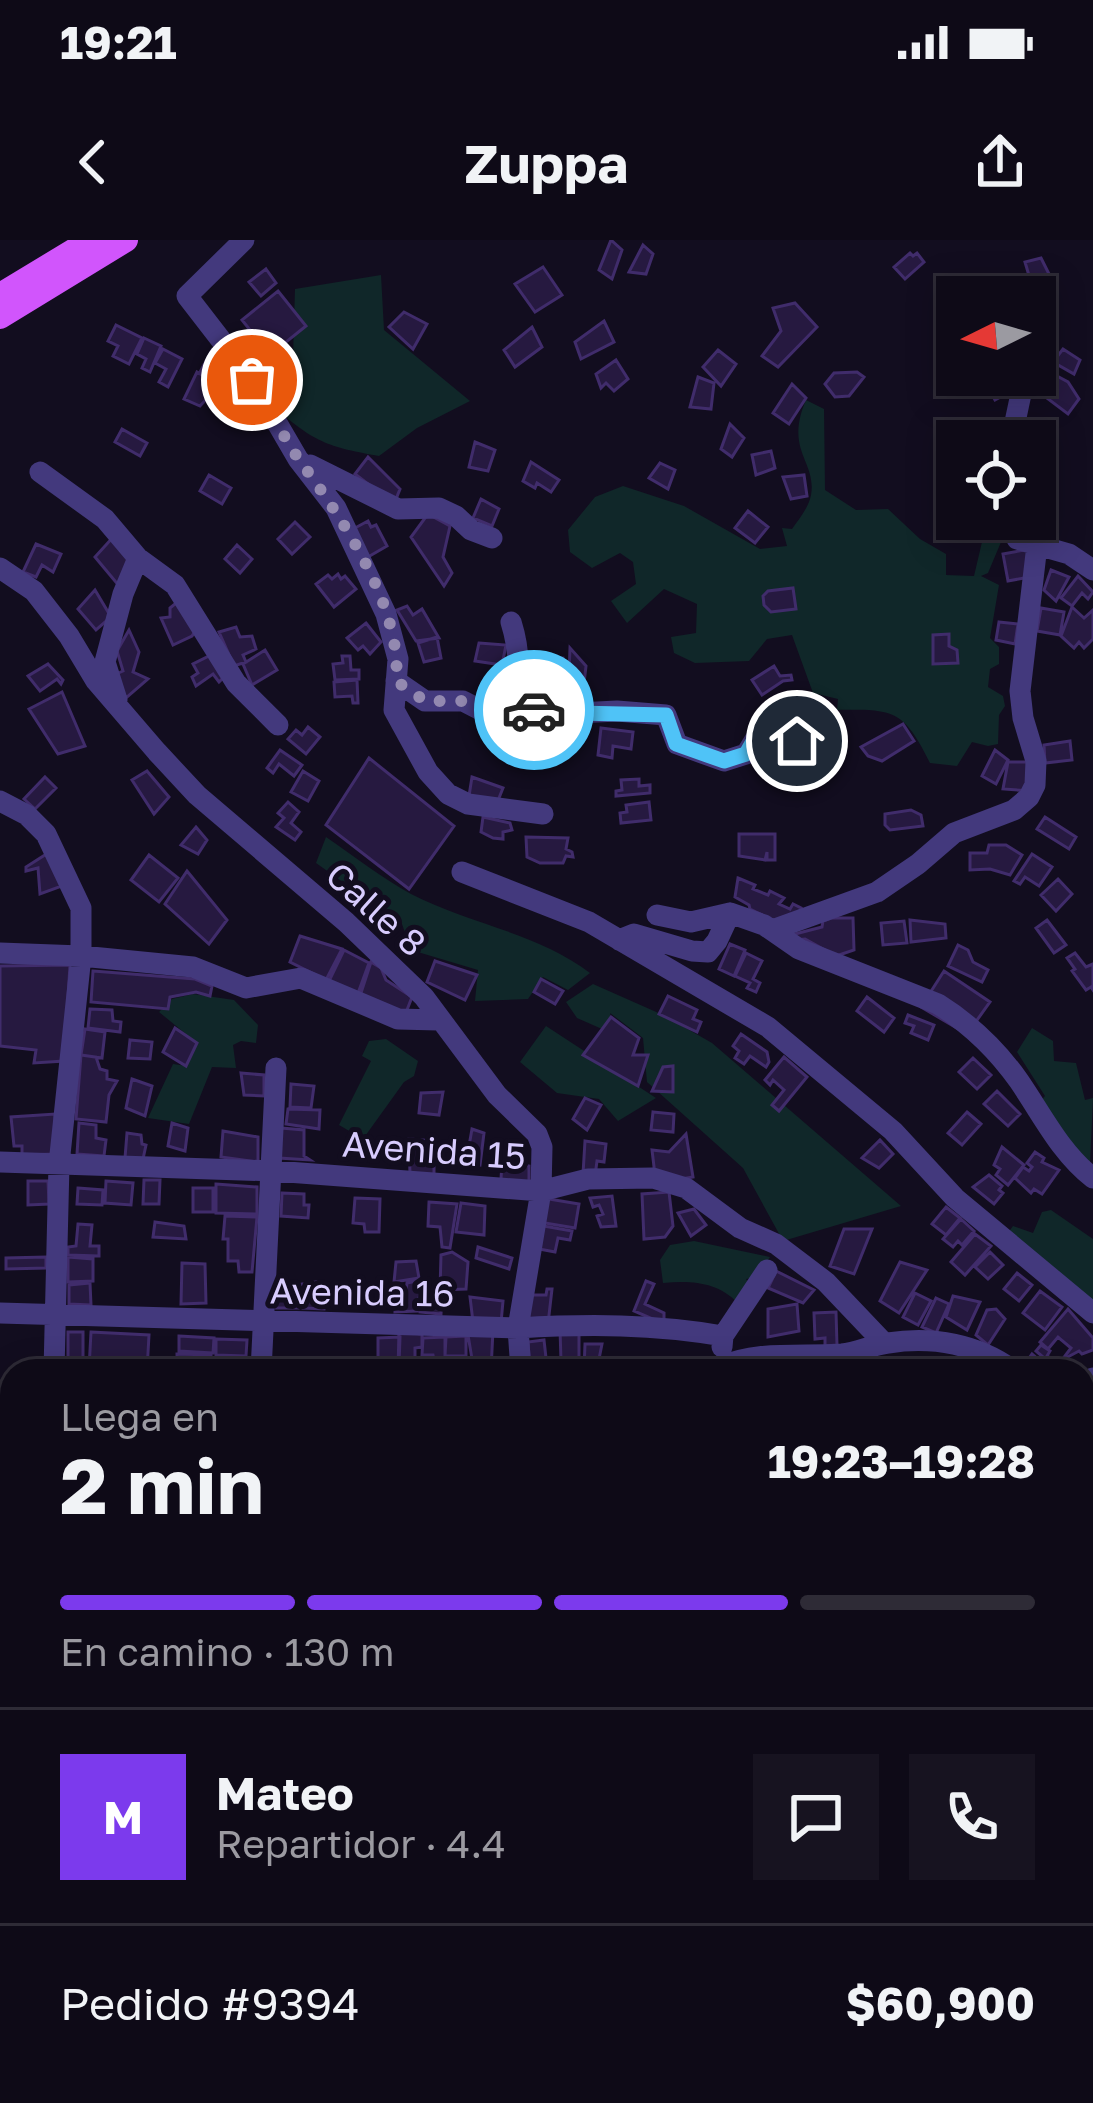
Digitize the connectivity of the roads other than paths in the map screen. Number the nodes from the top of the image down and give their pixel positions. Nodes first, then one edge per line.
1 (91, 240) edge
2 (126, 240) edge
3 (244, 240) edge
4 (0, 296) edge
5 (0, 316) edge
6 (298, 459) junction
7 (40, 472) dead end
8 (492, 538) dead end
9 (1020, 540) edge
10 (1037, 545) junction
11 (137, 558) junction
12 (0, 568) edge
13 (1093, 570) edge
14 (511, 622) dead end
15 (396, 681) junction
16 (120, 711) junction
17 (278, 725) dead end
18 (516, 729) junction
19 (797, 741) dead end
20 (0, 801) edge
21 (543, 814) dead end
22 (463, 872) dead end
23 (730, 913) junction
24 (657, 914) dead end
25 (772, 930) junction
26 (619, 940) junction
27 (0, 953) edge
28 (81, 956) junction
29 (438, 1020) junction
30 (276, 1068) dead end
31 (0, 1162) edge
32 (59, 1164) junction
33 (274, 1171) junction
34 (1093, 1178) edge
35 (541, 1191) junction
36 (767, 1270) dead end
37 (0, 1313) edge
38 (52, 1313) junction
39 (1093, 1313) edge
40 (261, 1323) junction
41 (518, 1328) junction
42 (723, 1336) junction
43 (884, 1343) junction
44 (54, 1359) edge
45 (261, 1359) edge
46 (520, 1359) edge
47 (721, 1359) edge
48 (743, 1359) edge
49 (998, 1359) edge

1 - 4 main road
2 - 5 main road
3 - 6 street
6 - 8 street
6 - 15 street
7 - 11 street
9 - 10 street
10 - 13 street
10 - 25 street
11 - 16 street
11 - 17 street
12 - 16 street, Calle 8
14 - 18 street
15 - 18 street
15 - 21 street
16 - 29 street, Calle 8
18 - 19 street
20 - 28 street
22 - 26 street
23 - 24 street
23 - 25 street
23 - 26 street
25 - 34 street
26 - 39 street
27 - 28 street
28 - 29 street
28 - 32 street
29 - 35 street, Calle 8
30 - 33 street
31 - 32 street, Avenida 15
32 - 33 street, Avenida 15
32 - 38 street
33 - 35 street, Avenida 15
33 - 40 street
35 - 41 street, Calle 8
35 - 43 street, Avenida 15
36 - 42 street
37 - 38 street, Avenida 16
38 - 40 street, Avenida 16
38 - 44 street
40 - 41 street, Avenida 16
40 - 45 street
41 - 42 street, Avenida 16
41 - 46 street, Calle 8
42 - 47 street
43 - 48 street
43 - 49 street

